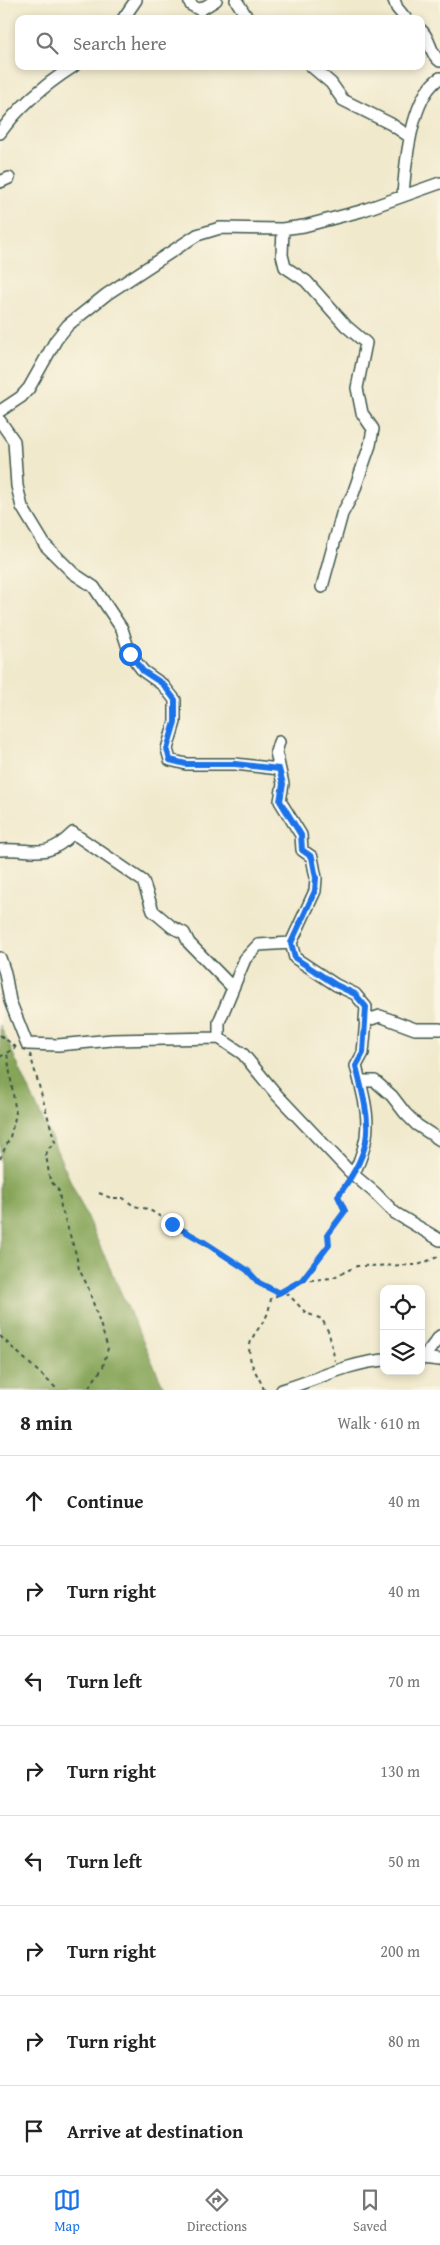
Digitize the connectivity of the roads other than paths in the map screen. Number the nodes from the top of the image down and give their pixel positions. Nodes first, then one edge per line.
1 (136, 0) edge
2 (189, 0) edge
3 (216, 0) edge
4 (236, 0) edge
5 (394, 0) edge
6 (125, 15) edge
7 (245, 15) edge
8 (403, 15) edge
9 (425, 34) edge
10 (440, 61) edge
11 (69, 70) edge
12 (316, 70) edge
13 (440, 78) edge
14 (0, 133) edge
15 (410, 136) junction
16 (440, 183) edge
17 (403, 196) junction
18 (283, 229) junction
19 (0, 411) edge
20 (0, 421) edge
21 (322, 587) dead end
22 (279, 742) dead end
23 (279, 769) junction
24 (0, 850) edge
25 (291, 943) junction
26 (0, 958) edge
27 (233, 988) junction
28 (366, 1020) junction
29 (440, 1029) edge
30 (219, 1038) junction
31 (360, 1081) junction
32 (440, 1140) edge
33 (353, 1175) junction
34 (440, 1240) edge
35 (440, 1336) edge
36 (425, 1354) edge
37 (425, 1358) edge
38 (380, 1360) edge
39 (440, 1360) edge
40 (282, 1390) edge

1 - 6 street
2 - 3 street
4 - 7 street
5 - 8 street
9 - 10 street
11 - 14 street
12 - 15 street
13 - 15 street
15 - 17 street
16 - 17 street
17 - 18 street
18 - 19 street
18 - 21 street
20 - 23 street
22 - 23 street
23 - 25 street
24 - 27 street
25 - 27 street
25 - 28 street
26 - 30 street
27 - 30 street
28 - 29 street
28 - 31 street
30 - 33 street
31 - 32 street
31 - 33 street
33 - 34 street
35 - 36 street
37 - 39 street
38 - 40 street

